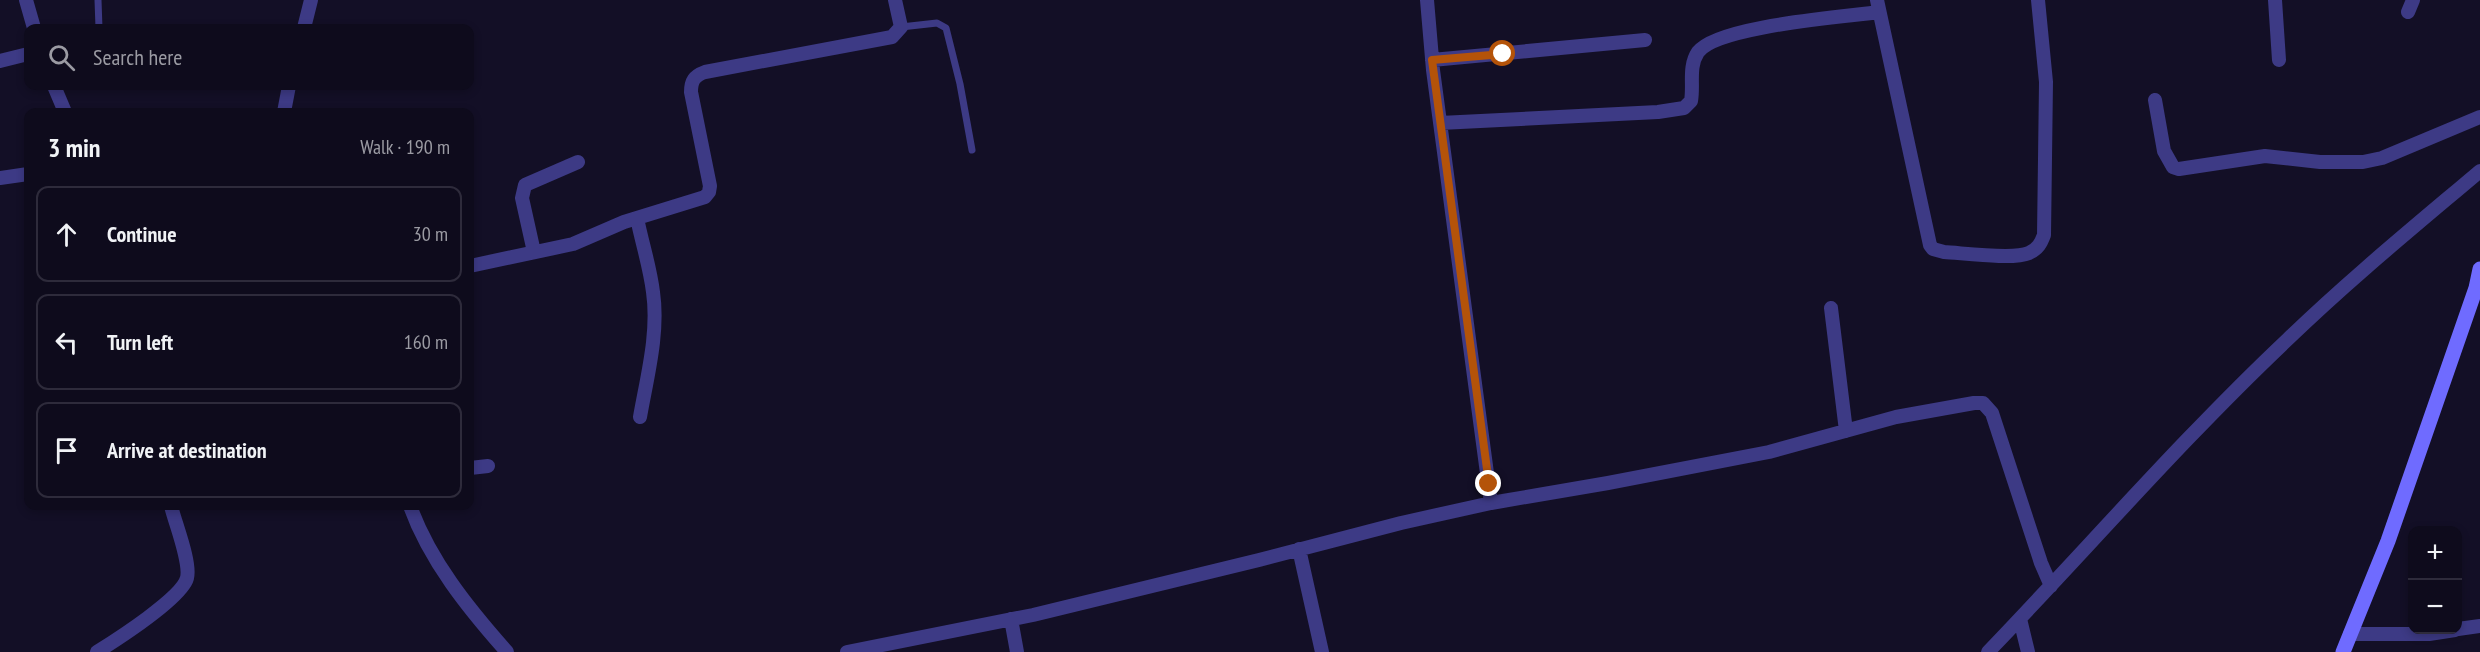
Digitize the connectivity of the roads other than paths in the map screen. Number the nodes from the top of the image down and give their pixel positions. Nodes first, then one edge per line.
1 (26, 0) edge
2 (98, 0) edge
3 (311, 0) edge
4 (895, 0) edge
5 (1426, 0) edge
6 (2038, 0) edge
7 (2275, 0) edge
8 (1878, 6) edge
9 (33, 24) edge
10 (99, 24) edge
11 (305, 24) edge
12 (901, 27) junction
13 (1645, 40) dead end
14 (24, 55) edge
15 (1432, 60) junction
16 (2279, 60) dead end
17 (0, 61) edge
18 (56, 90) edge
19 (288, 90) edge
20 (2155, 100) dead end
21 (62, 108) edge
22 (285, 108) edge
23 (2480, 117) edge
24 (1440, 123) junction
25 (972, 150) dead end
26 (578, 162) dead end
27 (2480, 171) edge
28 (24, 175) edge
29 (0, 178) edge
30 (637, 218) junction
31 (534, 252) junction
32 (474, 265) edge
33 (2480, 269) edge
34 (1830, 308) dead end
35 (640, 417) dead end
36 (1846, 431) junction
37 (488, 466) dead end
38 (474, 468) edge
39 (1491, 503) junction
40 (172, 510) edge
41 (412, 510) edge
42 (1299, 549) junction
43 (2051, 586) junction
44 (2020, 618) junction
45 (1011, 620) junction
46 (2480, 626) edge
47 (2462, 628) edge
48 (2408, 633) edge
49 (2350, 634) junction
50 (97, 652) edge
51 (507, 652) edge
52 (847, 652) edge
53 (1017, 652) edge
54 (1322, 652) edge
55 (1989, 652) edge
56 (2028, 652) edge
57 (2343, 652) edge

1 - 9 street
2 - 10 lane
3 - 11 street
4 - 12 street
5 - 15 street
6 - 8 street
7 - 16 street
8 - 24 street
12 - 25 lane
12 - 30 street
13 - 15 street
14 - 17 street
15 - 24 street
18 - 21 street
19 - 22 street
20 - 23 street
24 - 39 street
26 - 31 street
27 - 43 street
28 - 29 street
30 - 31 street
30 - 35 street
31 - 32 street
33 - 49 street
34 - 36 street
36 - 39 street
36 - 43 street
37 - 38 street
39 - 42 street
40 - 50 street
41 - 51 street
42 - 45 street
42 - 54 street
43 - 44 street
44 - 55 street
44 - 56 street
45 - 52 street
45 - 53 street
46 - 47 street
48 - 49 street
49 - 57 street

